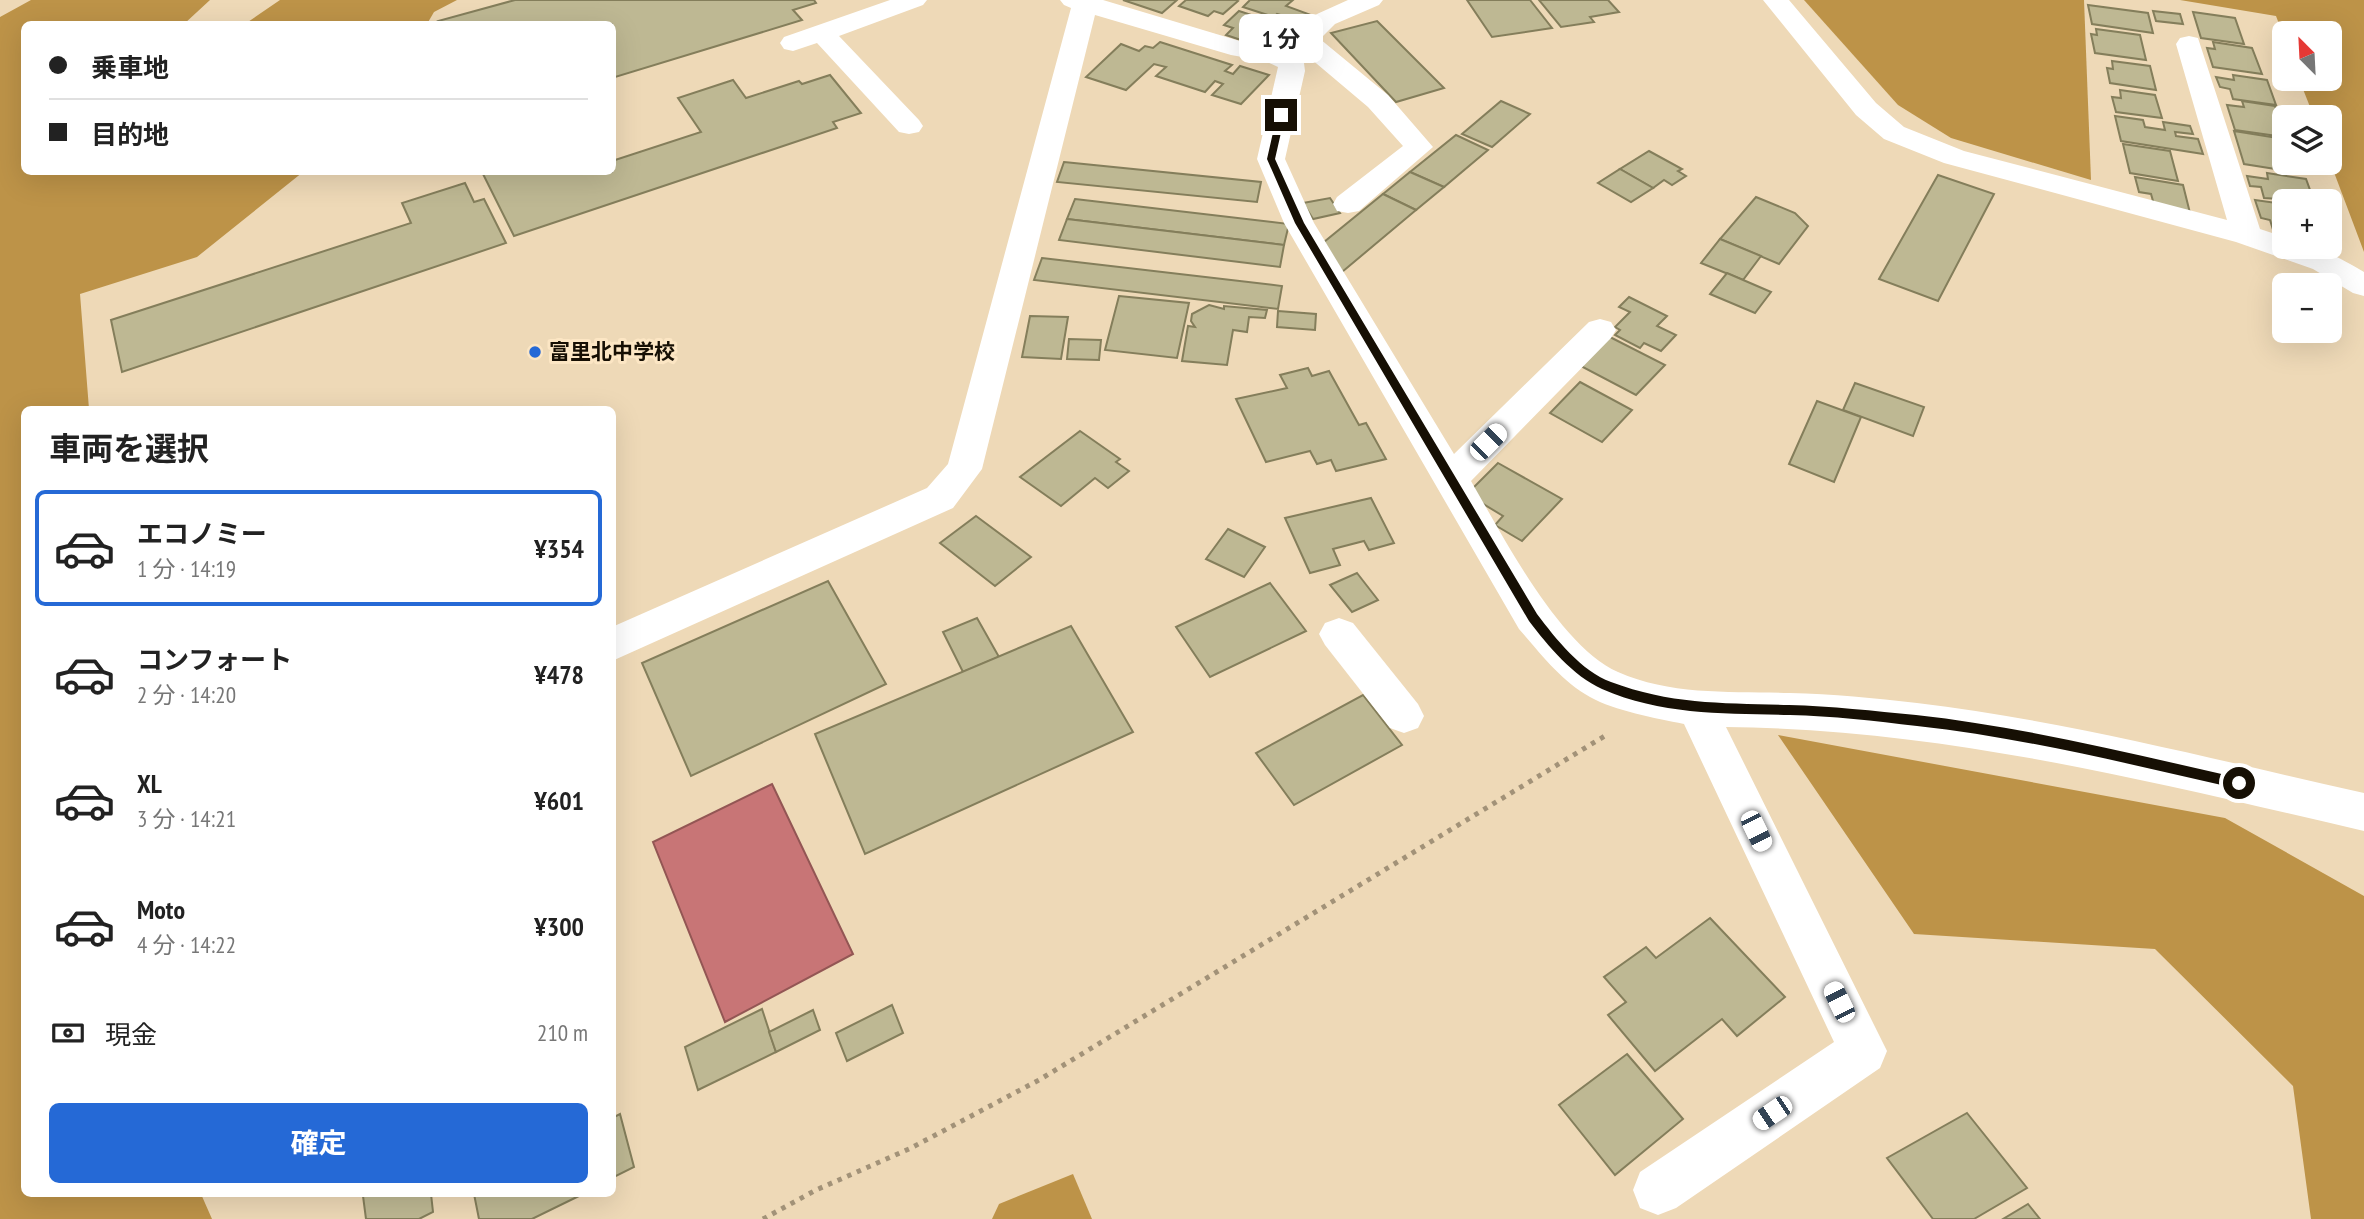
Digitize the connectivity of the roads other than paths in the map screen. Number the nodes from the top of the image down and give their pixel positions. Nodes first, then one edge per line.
1 (914, 0) edge
2 (1776, 0) edge
3 (1083, 1) edge
4 (1358, 2) edge
5 (822, 33) junction
6 (793, 43) dead end
7 (2189, 44) dead end
8 (1288, 47) junction
9 (909, 126) dead end
10 (1348, 204) dead end
11 (2247, 235) junction
12 (2364, 286) edge
13 (1600, 330) dead end
14 (1450, 480) junction
15 (940, 498) junction
16 (1339, 634) dead end
17 (616, 637) edge
18 (616, 643) edge
19 (1697, 709) junction
20 (1404, 716) dead end
21 (2364, 812) edge
22 (1658, 1190) dead end

1 - 5 street
2 - 11 street
3 - 8 street
3 - 15 street
4 - 8 street
5 - 6 street
5 - 9 street
7 - 11 street
8 - 10 street
8 - 14 street
11 - 12 street
13 - 14 street
14 - 19 street
15 - 17 street
15 - 18 street
16 - 20 street
19 - 21 street
19 - 22 street

